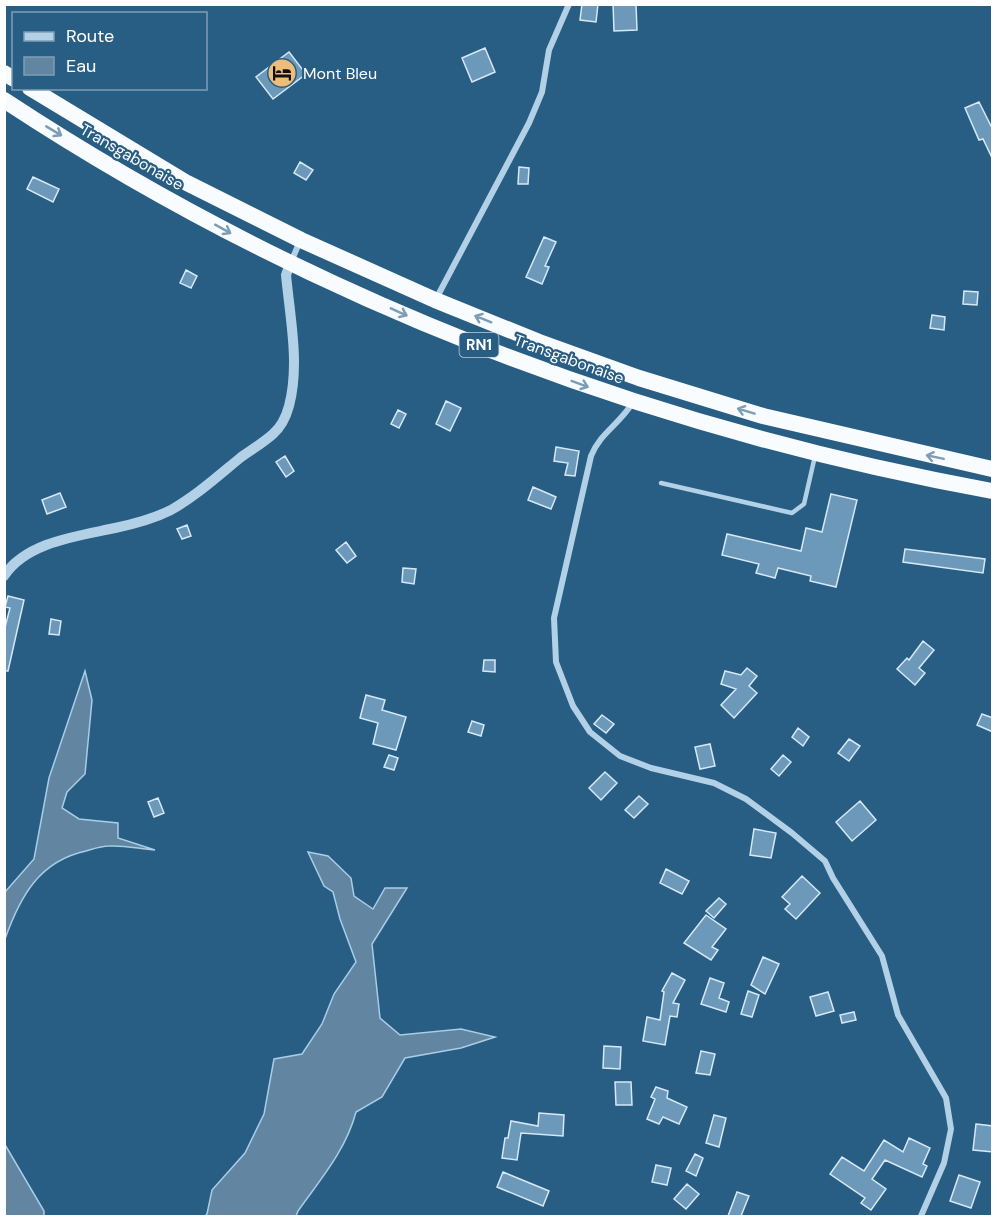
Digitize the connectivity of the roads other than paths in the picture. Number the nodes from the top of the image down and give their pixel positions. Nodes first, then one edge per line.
1 (569, 4) edge
2 (33, 90) edge
3 (4, 100) edge
4 (301, 240) junction
5 (290, 264) junction
6 (435, 300) junction
7 (634, 402) junction
8 (816, 453) junction
9 (993, 469) edge
10 (661, 483) dead end
11 (993, 491) edge
12 (6, 572) edge
13 (921, 1216) edge

1 - 6 street
2 - 4 highway, Transgabonaise / RN1
3 -> 5 highway, Transgabonaise / RN1
4 - 5 street
4 - 6 highway, Transgabonaise / RN1
5 -> 7 highway, Transgabonaise / RN1
5 - 12 street
9 -> 6 highway, Transgabonaise / RN1
7 - 8 highway, Transgabonaise / RN1
7 - 13 street
8 - 10 lane
8 - 11 highway, Transgabonaise / RN1

